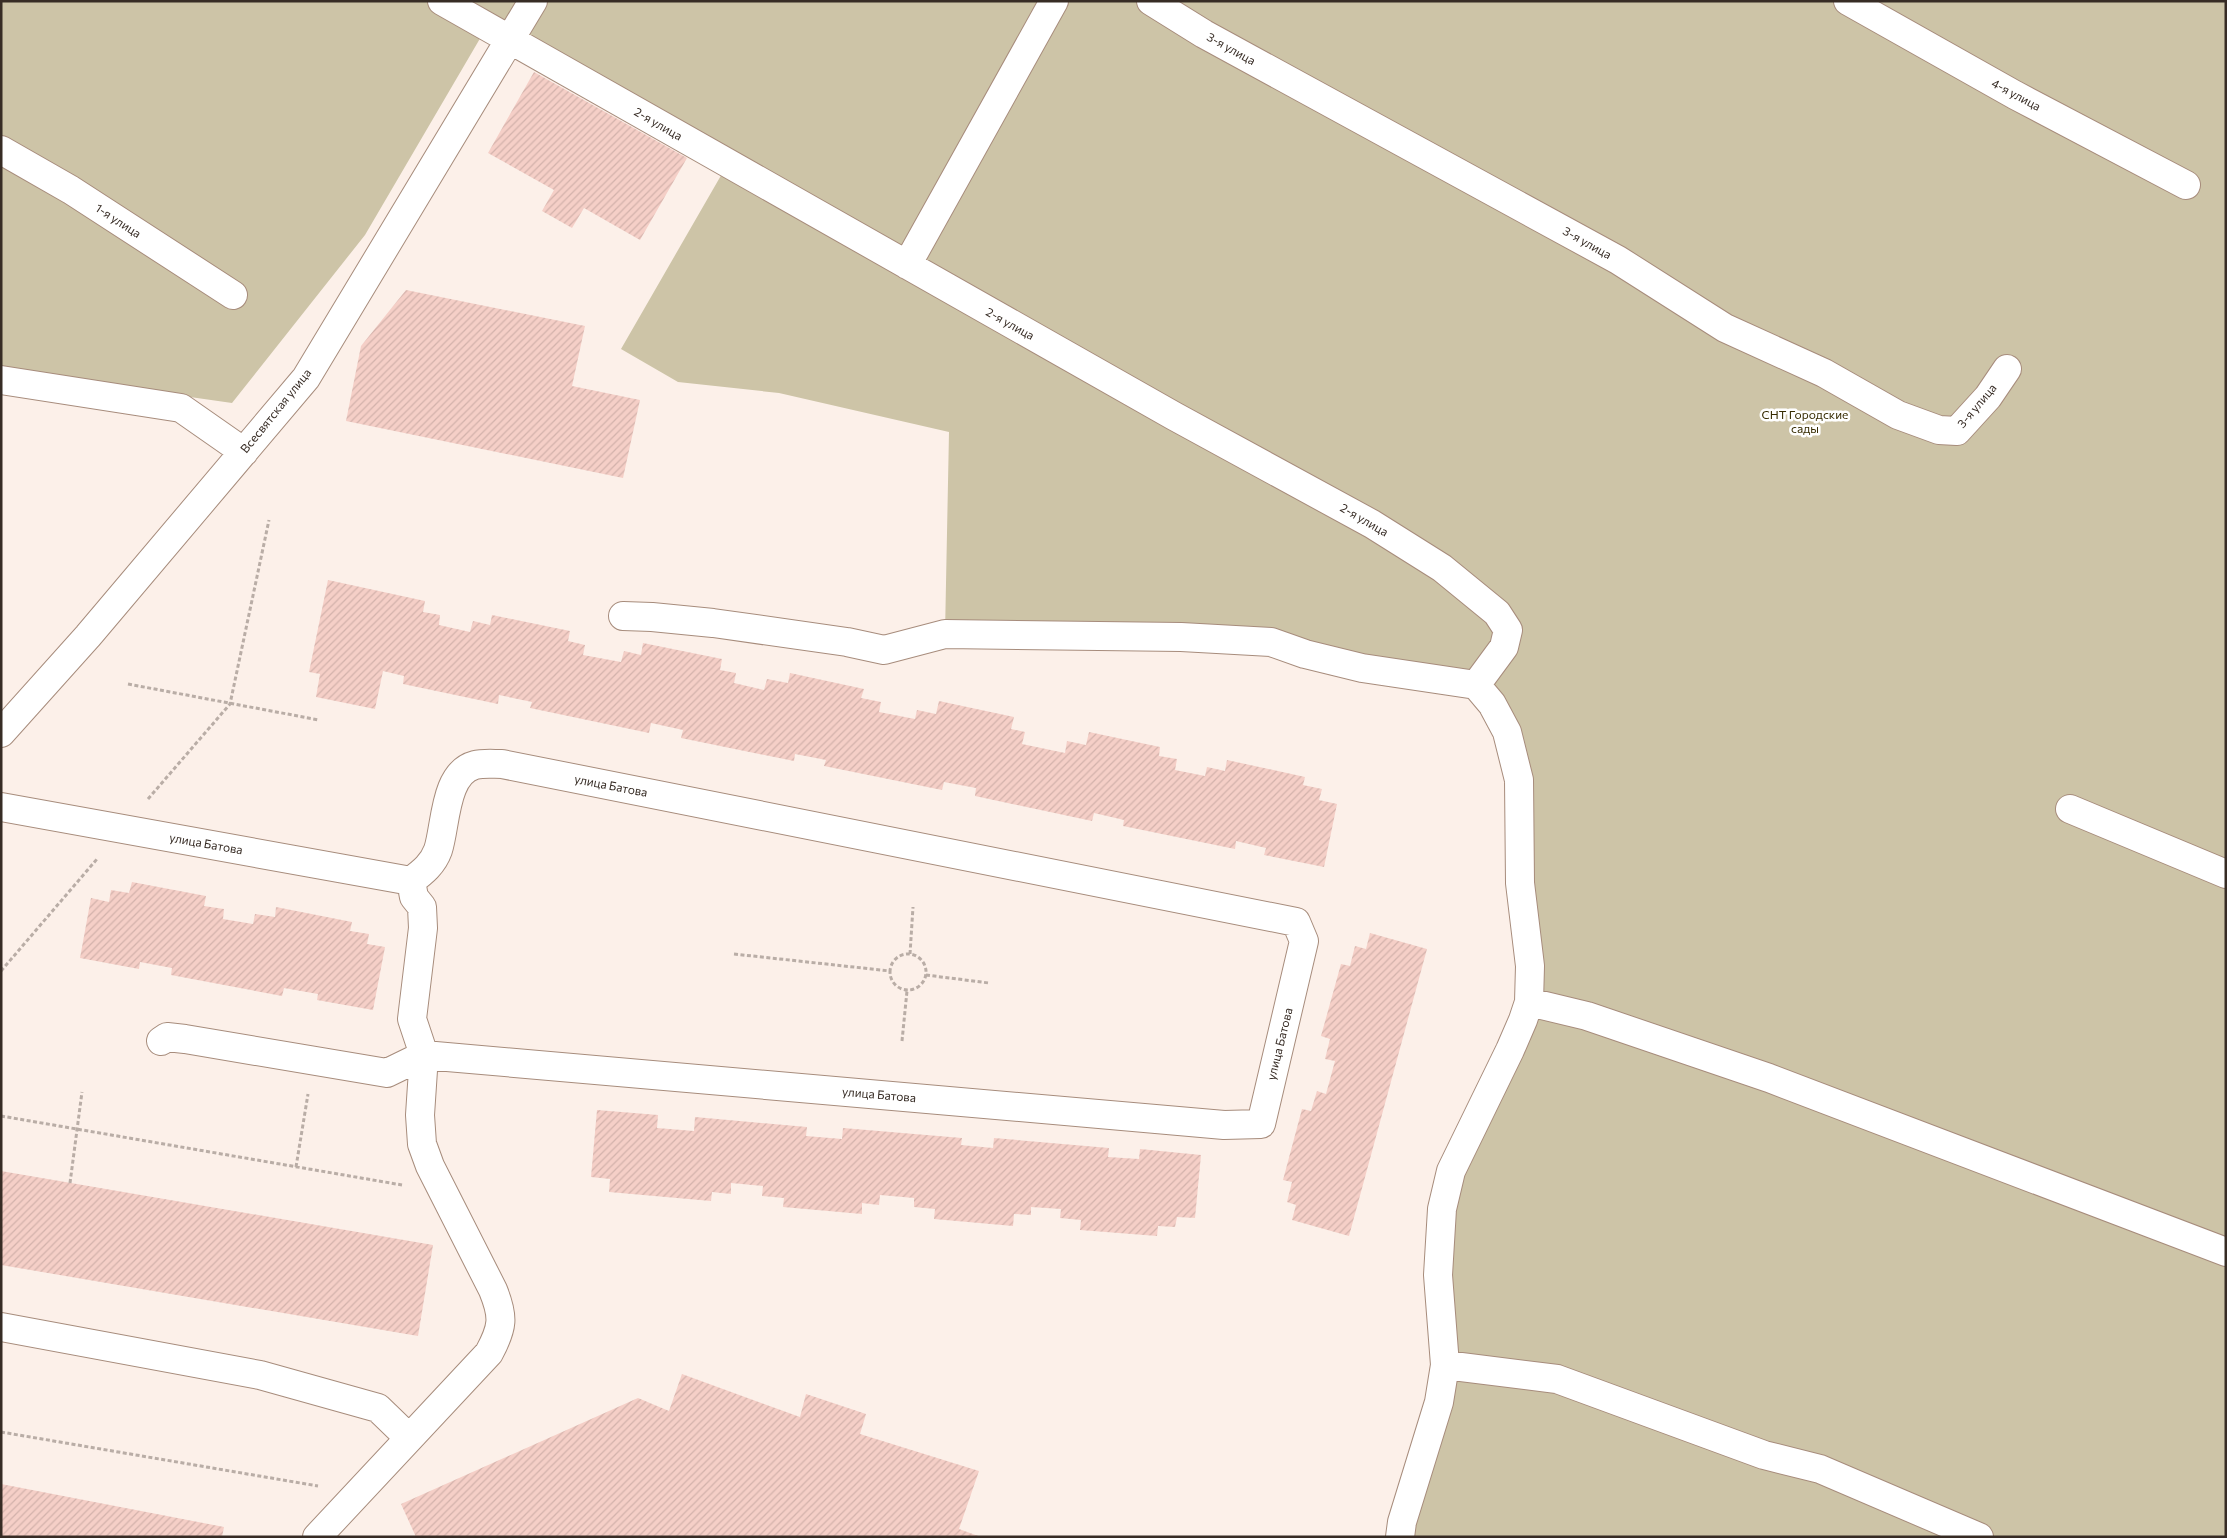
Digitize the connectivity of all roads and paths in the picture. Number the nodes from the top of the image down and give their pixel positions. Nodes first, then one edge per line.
1 (442, 1) edge
2 (533, 1) edge
3 (1054, 1) edge
4 (1151, 1) edge
5 (1848, 1) edge
6 (514, 33) junction
7 (1, 150) edge
8 (2186, 185) dead end
9 (907, 265) junction
10 (233, 295) dead end
11 (2007, 369) dead end
12 (1, 380) edge
13 (244, 452) junction
14 (270, 520) dead end
15 (623, 616) dead end
16 (128, 684) dead end
17 (1476, 685) junction
18 (319, 720) dead end
19 (1, 733) edge
20 (1, 806) edge
21 (2070, 809) dead end
22 (123, 829) junction
23 (2226, 874) edge
24 (411, 881) junction
25 (913, 907) dead end
26 (734, 954) dead end
27 (910, 954) junction
28 (1, 971) edge
29 (890, 971) junction
30 (926, 975) junction
31 (989, 983) dead end
32 (907, 990) junction
33 (1529, 1002) junction
34 (161, 1041) dead end
35 (902, 1041) dead end
36 (424, 1055) junction
37 (308, 1089) dead end
38 (82, 1092) dead end
39 (1, 1116) edge
40 (77, 1129) junction
41 (296, 1167) junction
42 (70, 1183) dead end
43 (444, 1192) junction
44 (2226, 1252) edge
45 (1, 1327) edge
46 (1445, 1365) junction
47 (1, 1432) edge
48 (409, 1438) junction
49 (358, 1493) junction
50 (318, 1537) edge
51 (1400, 1537) edge
52 (1979, 1537) edge

1 - 6 street, 2-я улица
2 - 6 street, Всесвятская улица
3 - 9 street
4 - 11 street, 3-я улица
5 - 8 street, 4-я улица
6 - 9 street, 2-я улица
6 - 13 street, Всесвятская улица
7 - 10 street, 1-я улица
9 - 17 street, 2-я улица
12 - 13 street
13 - 19 street, Всесвятская улица
14 - 22 path
15 - 17 street
16 - 18 path
17 - 33 street
20 - 22 street, улица Батова
21 - 23 street
22 - 24 street, улица Батова
22 - 28 path
24 - 36 street
24 - 36 street, улица Батова
25 - 27 path
26 - 29 path
27 - 29 path
27 - 30 path
29 - 32 path
30 - 31 path
30 - 32 path
32 - 35 path
33 - 44 street
33 - 46 street
34 - 36 street
36 - 43 street
37 - 41 path
38 - 40 path
39 - 40 path
40 - 41 path
40 - 42 path
41 - 43 path
43 - 48 street
45 - 48 street
46 - 51 street
46 - 52 street
47 - 49 path
48 - 49 street
49 - 50 street

